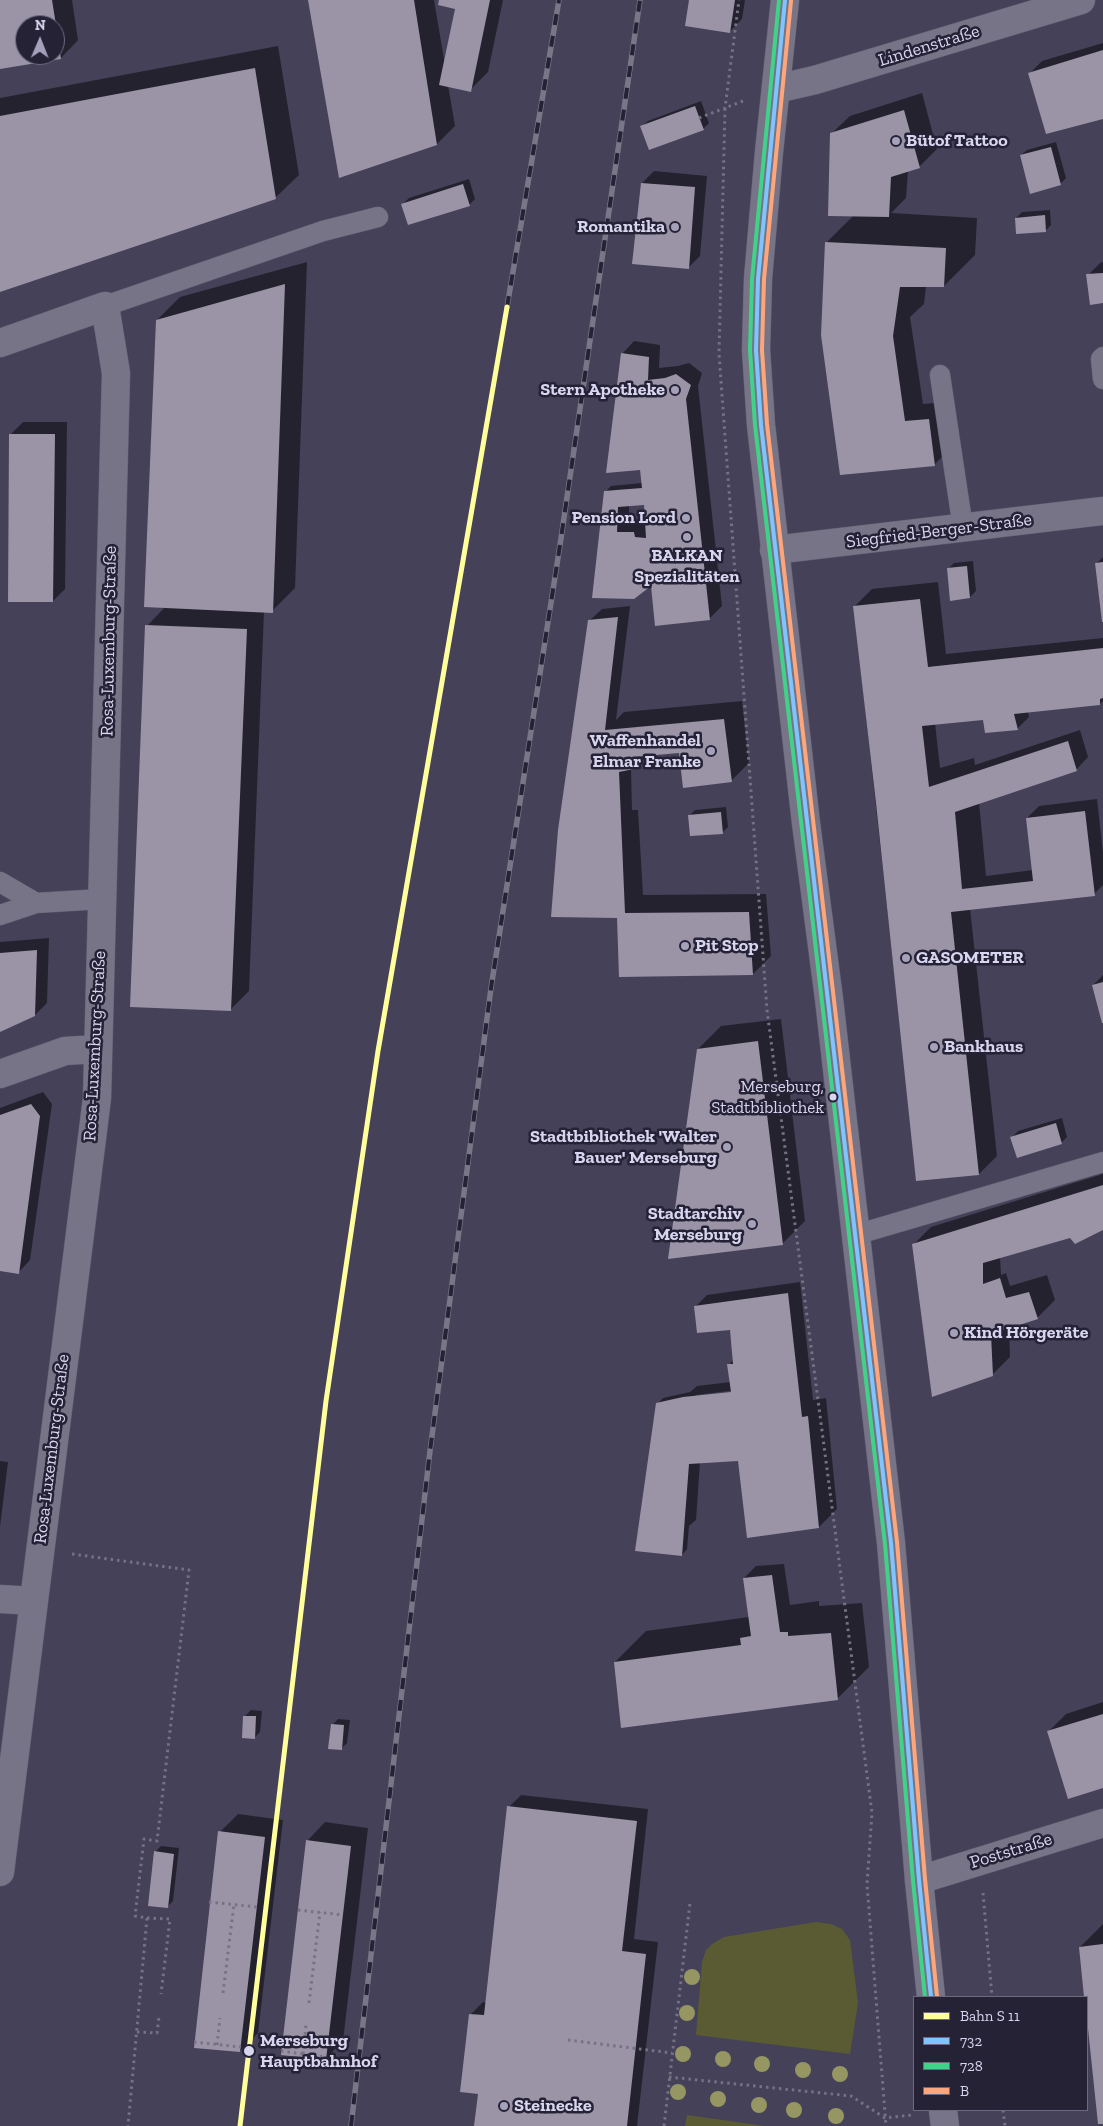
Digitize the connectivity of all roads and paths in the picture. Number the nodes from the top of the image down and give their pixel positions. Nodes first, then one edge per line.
1 (739, 0) edge
2 (786, 0) edge
3 (1081, 0) edge
4 (776, 89) junction
5 (725, 108) junction
6 (699, 118) dead end
7 (378, 217) dead end
8 (105, 306) junction
9 (0, 343) edge
10 (1103, 357) edge
11 (940, 375) dead end
12 (1103, 379) edge
13 (1103, 511) edge
14 (963, 528) junction
15 (774, 550) junction
16 (0, 882) edge
17 (102, 899) junction
18 (36, 903) junction
19 (0, 915) edge
20 (98, 1049) junction
21 (0, 1074) edge
22 (1103, 1162) edge
23 (855, 1235) junction
24 (39, 1550) junction
25 (0, 1599) edge
26 (33, 1601) junction
27 (1103, 1823) edge
28 (980, 1861) junction
29 (0, 1872) edge
30 (919, 1880) junction
31 (209, 1902) dead end
32 (690, 1903) dead end
33 (234, 1904) junction
34 (257, 1907) dead end
35 (298, 1910) dead end
36 (320, 1912) junction
37 (343, 1915) dead end
38 (147, 1918) junction
39 (223, 1993) dead end
40 (161, 1994) dead end
41 (931, 1996) edge
42 (992, 1996) edge
43 (309, 2003) dead end
44 (159, 2017) dead end
45 (220, 2018) dead end
46 (306, 2026) dead end
47 (137, 2032) junction
48 (568, 2040) dead end
49 (194, 2042) dead end
50 (217, 2045) junction
51 (241, 2047) dead end
52 (282, 2051) dead end
53 (672, 2052) junction
54 (303, 2054) junction
55 (326, 2057) dead end
56 (669, 2077) junction
57 (943, 2111) edge
58 (1003, 2111) edge
59 (885, 2118) junction
60 (128, 2126) edge
61 (664, 2126) edge
62 (886, 2126) edge
63 (945, 2126) edge
64 (1005, 2126) edge

1 - 5 path
2 - 4 street
3 - 4 street, Lindenstraße
4 - 5 path
4 - 15 street
5 - 6 path
5 - 59 path
7 - 8 lane
8 - 9 street
8 - 17 street, Rosa-Luxemburg-Straße
10 - 12 lane
11 - 14 lane
13 - 14 street, Siegfried-Berger-Straße
14 - 15 street, Siegfried-Berger-Straße
15 - 23 street
16 - 18 lane
17 - 18 lane
17 - 20 street, Rosa-Luxemburg-Straße
18 - 19 lane
20 - 21 street
20 - 24 street, Rosa-Luxemburg-Straße
22 - 23 lane
23 - 30 street
24 - 26 street, Rosa-Luxemburg-Straße
24 - 38 path
25 - 26 street
26 - 29 street, Rosa-Luxemburg-Straße
27 - 28 street, Poststraße
28 - 30 street, Poststraße
28 - 42 path
30 - 41 street
31 - 33 path
32 - 53 path
33 - 34 path
33 - 39 path
35 - 36 path
36 - 37 path
36 - 43 path
38 - 40 path
38 - 47 path
44 - 47 path
45 - 50 path
46 - 54 path
47 - 60 path
48 - 53 path
49 - 50 path
50 - 51 path
52 - 54 path
53 - 56 path
54 - 55 path
56 - 59 path
56 - 61 path
57 - 63 street
58 - 64 path
59 - 62 path

